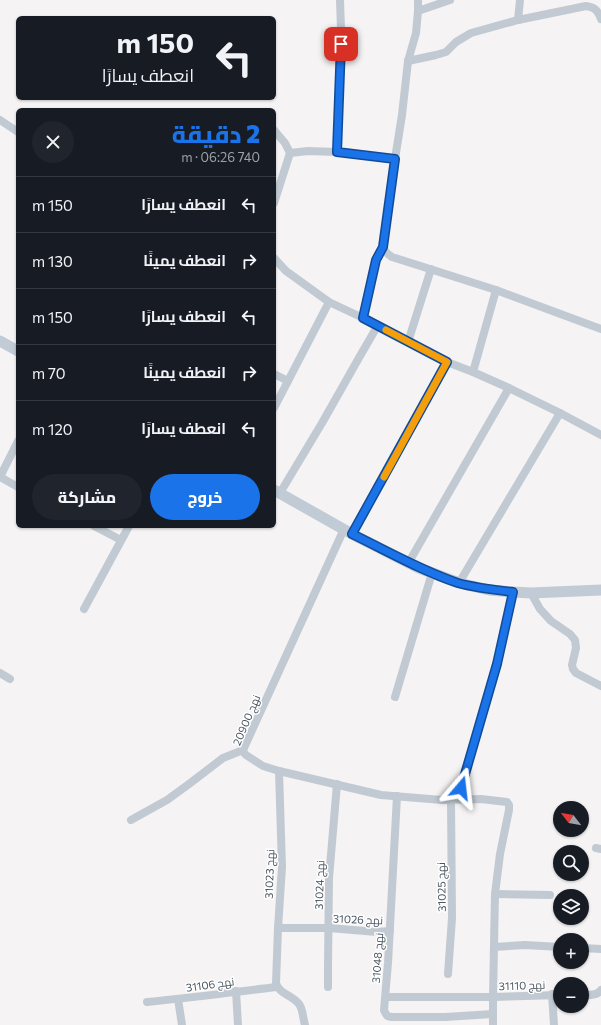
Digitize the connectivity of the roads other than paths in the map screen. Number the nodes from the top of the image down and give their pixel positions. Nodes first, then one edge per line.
1 (340, 0) edge
2 (418, 0) edge
3 (450, 0) edge
4 (520, 0) edge
5 (593, 3) edge
6 (418, 11) junction
7 (601, 19) edge
8 (518, 20) junction
9 (408, 61) junction
10 (0, 120) edge
11 (16, 131) edge
12 (276, 132) edge
13 (337, 152) junction
14 (290, 153) junction
15 (395, 159) junction
16 (276, 197) edge
17 (383, 247) junction
18 (276, 260) edge
19 (431, 269) junction
20 (496, 290) junction
21 (329, 302) junction
22 (363, 318) junction
23 (378, 326) junction
24 (601, 329) edge
25 (0, 341) edge
26 (408, 342) junction
27 (16, 350) edge
28 (447, 362) junction
29 (473, 372) junction
30 (276, 375) edge
31 (288, 381) junction
32 (509, 388) junction
33 (276, 404) edge
34 (560, 413) junction
35 (601, 435) edge
36 (16, 445) edge
37 (0, 477) edge
38 (16, 486) edge
39 (277, 491) edge
40 (98, 528) edge
41 (128, 528) edge
42 (348, 532) junction
43 (121, 540) junction
44 (409, 562) junction
45 (432, 573) junction
46 (459, 583) junction
47 (601, 590) edge
48 (513, 592) junction
49 (531, 593) junction
50 (84, 609) dead end
51 (0, 673) edge
52 (10, 679) dead end
53 (601, 686) edge
54 (395, 697) dead end
55 (243, 750) junction
56 (279, 771) junction
57 (337, 784) junction
58 (397, 796) junction
59 (454, 799) junction
60 (131, 820) dead end
61 (495, 894) junction
62 (550, 895) dead end
63 (278, 928) junction
64 (329, 928) junction
65 (390, 931) junction
66 (494, 947) junction
67 (553, 947) edge
68 (589, 949) edge
69 (601, 950) edge
70 (448, 974) dead end
71 (277, 987) junction
72 (328, 987) dead end
73 (601, 990) edge
74 (236, 992) junction
75 (553, 994) edge
76 (589, 994) edge
77 (386, 997) junction
78 (493, 997) junction
79 (178, 999) junction
80 (147, 1002) dead end
81 (555, 1013) edge
82 (493, 1014) junction
83 (182, 1025) edge
84 (238, 1025) edge
85 (305, 1025) edge
86 (494, 1025) edge
87 (554, 1025) edge

1 - 13 street
2 - 6 street
3 - 6 street
4 - 8 street
5 - 7 street
5 - 8 street
6 - 9 street
8 - 9 street
9 - 15 street
10 - 11 street
12 - 14 street
13 - 14 street
13 - 15 street
14 - 16 street
15 - 17 street
17 - 19 street
17 - 22 street
18 - 21 street
19 - 20 street
19 - 26 street
20 - 24 street
20 - 29 street
21 - 22 street
21 - 31 street
22 - 23 street
23 - 26 street
23 - 39 street
25 - 27 main road
26 - 28 street
28 - 29 street
28 - 42 street, نهج 20900
29 - 32 street
30 - 31 street
31 - 33 street
32 - 34 street
32 - 44 street
34 - 35 street
34 - 46 street
36 - 37 street
37 - 38 street
39 - 42 main road
40 - 43 street
41 - 43 street
42 - 44 main road
42 - 55 street, نهج 20900
43 - 50 street
44 - 45 main road
45 - 46 main road
45 - 54 street
46 - 48 main road
47 - 49 main road
48 - 49 main road
48 - 59 street, نهج 31025
49 - 53 street
51 - 52 street
55 - 56 street, نهج 20900
55 - 60 street
56 - 57 street, نهج 20900
56 - 63 street, نهج 31023
57 - 58 street, نهج 20900
57 - 64 street, نهج 31024
58 - 59 street, نهج 20900
58 - 65 street, نهج 31048
59 - 61 street, نهج 20900
59 - 70 street, نهج 31025
61 - 62 street
61 - 66 street
63 - 64 street, نهج 31026
63 - 71 street, نهج 31023
64 - 65 street, نهج 31026
64 - 72 street, نهج 31024
65 - 77 street, نهج 31048
66 - 67 street
66 - 78 street
68 - 69 street
71 - 74 street, نهج 31106
71 - 85 street
73 - 76 street
74 - 79 street, نهج 31106
74 - 84 street
75 - 78 street, نهج 31110
77 - 78 street, نهج 31110
77 - 82 street, نهج 31048
78 - 82 street
79 - 80 street, نهج 31106
79 - 83 street
81 - 87 street
82 - 86 street

